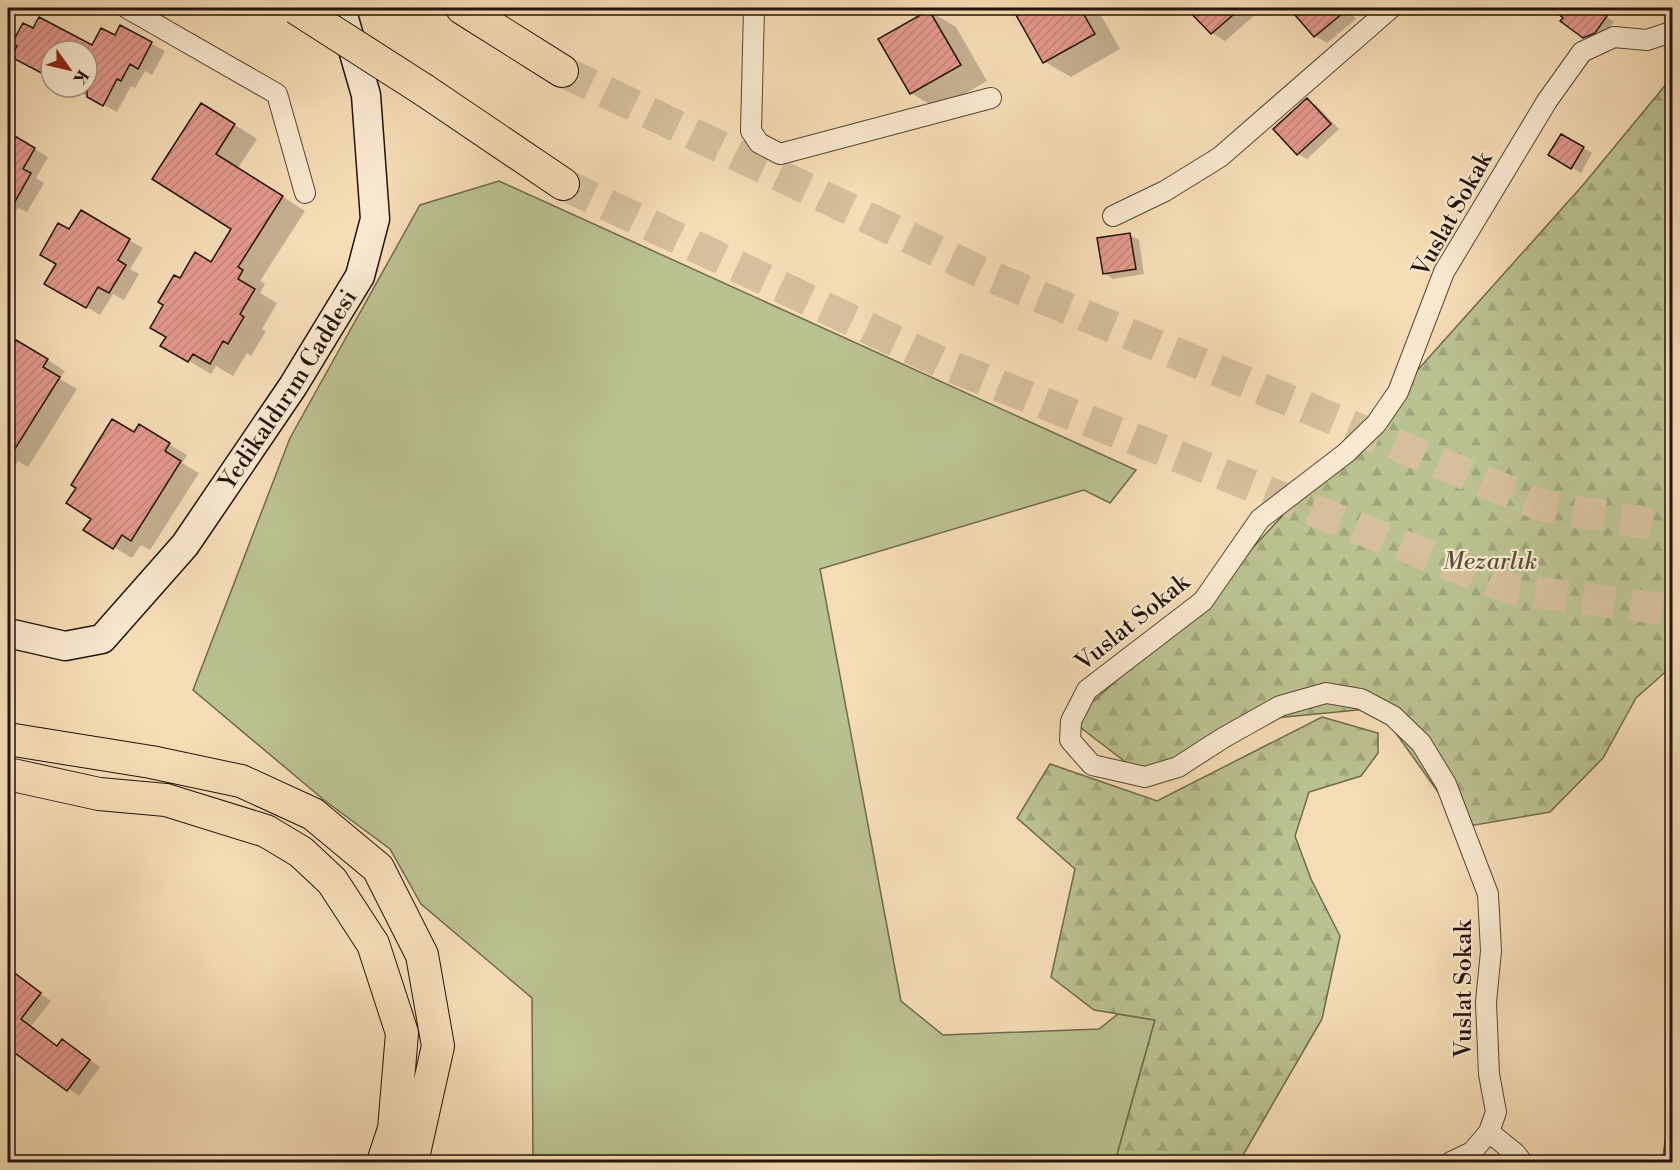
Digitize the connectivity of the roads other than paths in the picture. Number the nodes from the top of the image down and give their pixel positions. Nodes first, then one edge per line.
1 (127, 8) edge
2 (296, 8) edge
3 (341, 8) edge
4 (462, 8) edge
5 (754, 8) edge
6 (1391, 8) edge
7 (1672, 30) edge
8 (562, 71) tunnel mouth
9 (991, 98) dead end
10 (563, 184) tunnel mouth
11 (305, 193) dead end
12 (1113, 216) dead end
13 (8, 633) edge
14 (8, 739) edge
15 (8, 774) edge
16 (1488, 1132) junction
17 (383, 1162) edge
18 (412, 1162) edge
19 (1451, 1162) edge
20 (1522, 1162) edge

1 - 11 street
2 - 10 main road, bridge
3 - 13 street, Yedikaldırım Caddesi
4 - 8 main road
5 - 9 street
6 - 12 street
7 - 16 street, Vuslat Sokak
14 - 18 main road
15 - 17 main road
16 - 19 street, Vuslat Sokak
16 - 20 street

